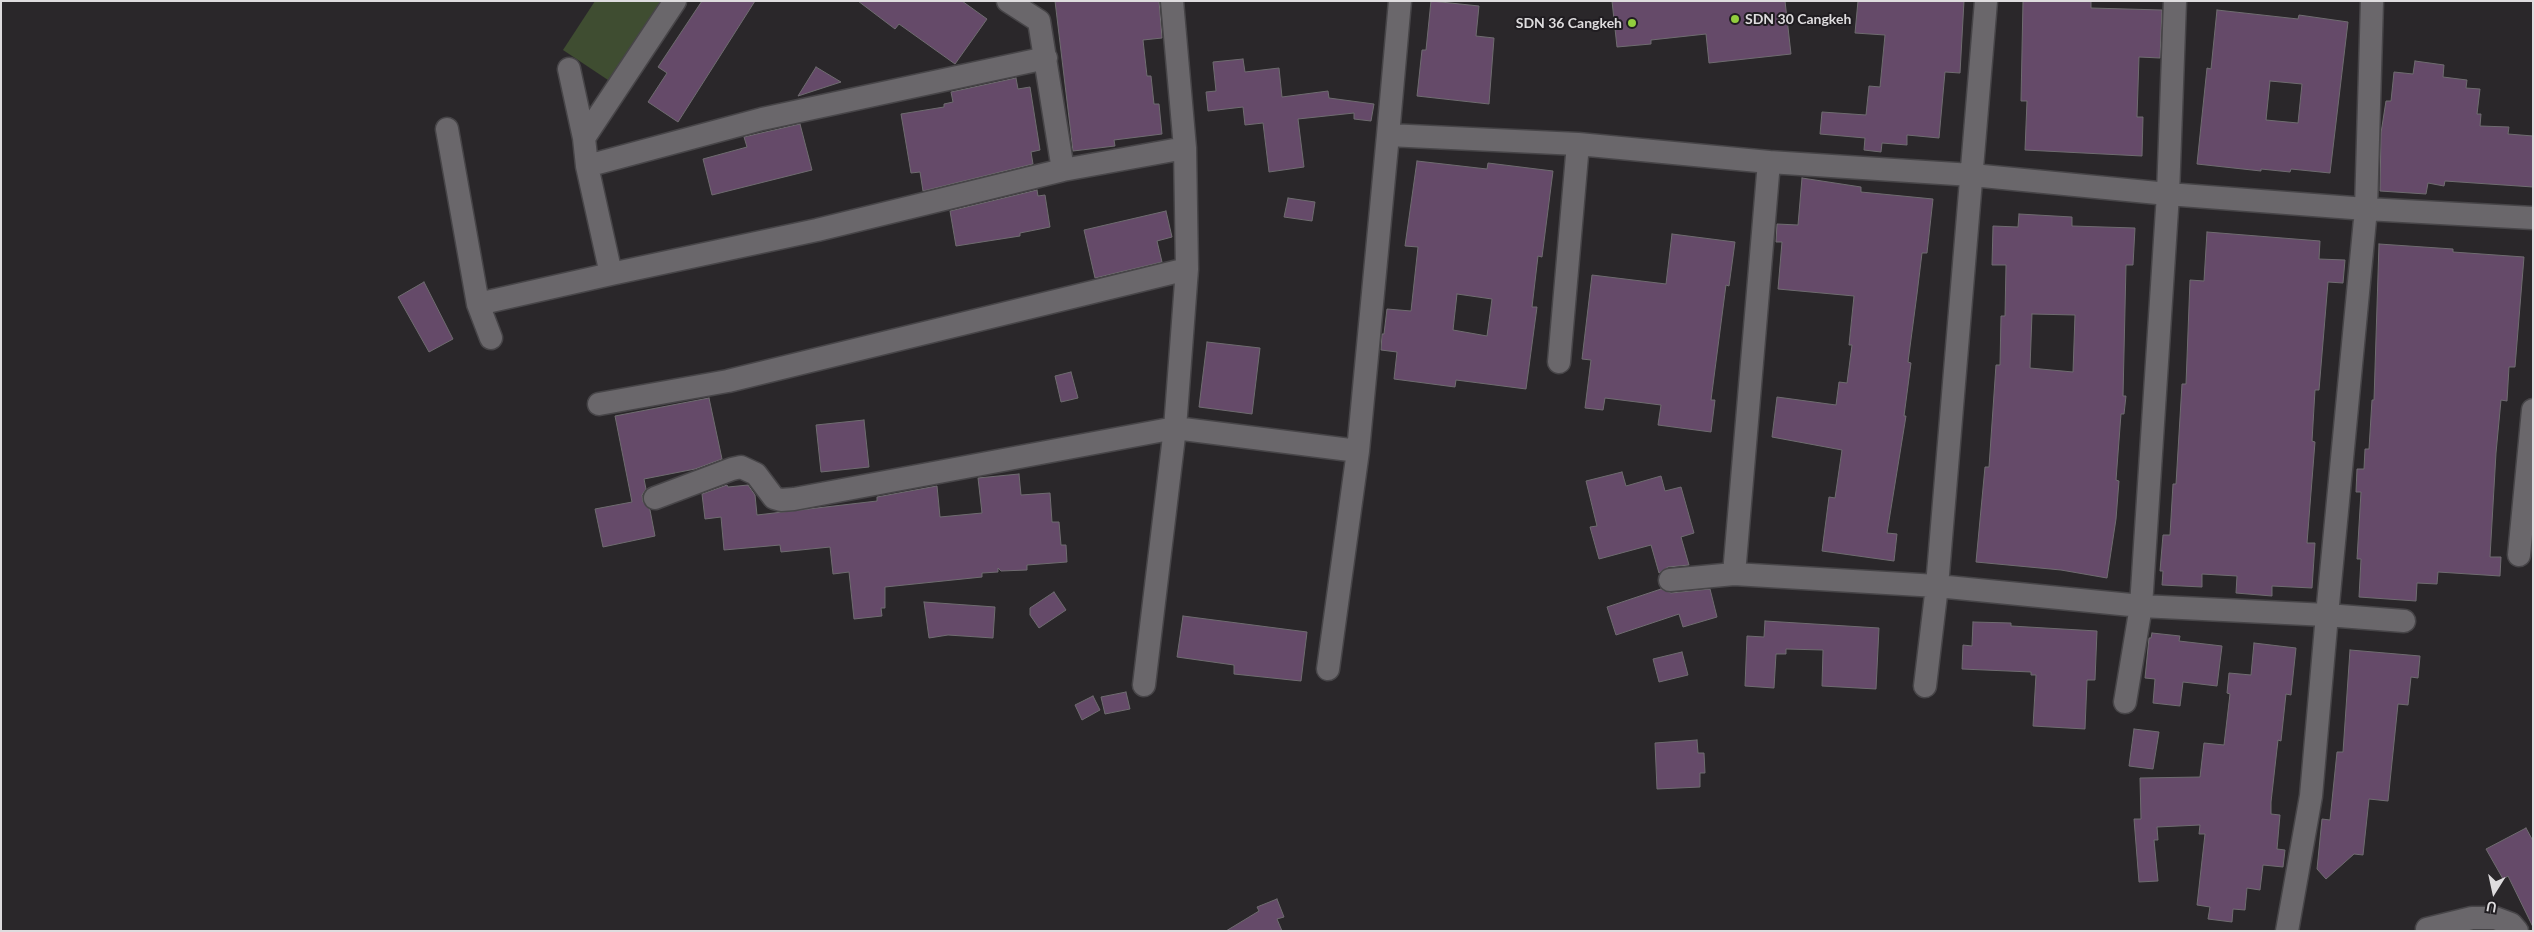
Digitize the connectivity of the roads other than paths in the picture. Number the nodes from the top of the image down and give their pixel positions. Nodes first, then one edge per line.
1 (675, 1) edge
2 (1008, 1) edge
3 (1172, 1) edge
4 (1400, 1) edge
5 (1986, 1) edge
6 (2175, 1) edge
7 (2372, 1) edge
8 (1039, 11) edge
9 (1046, 58) junction
10 (570, 69) dead end
11 (447, 129) dead end
12 (1388, 135) junction
13 (584, 138) junction
14 (1578, 144) junction
15 (1185, 148) junction
16 (1770, 162) junction
17 (587, 166) junction
18 (1063, 170) junction
19 (1972, 175) junction
20 (2168, 194) junction
21 (2366, 209) junction
22 (2533, 218) edge
23 (1187, 269) junction
24 (611, 274) junction
25 (478, 304) junction
26 (491, 338) dead end
27 (1559, 362) dead end
28 (599, 404) dead end
29 (2533, 410) edge
30 (1174, 428) junction
31 (1358, 451) junction
32 (655, 498) dead end
33 (2519, 554) dead end
34 (1734, 574) junction
35 (1670, 580) dead end
36 (1937, 586) junction
37 (2141, 606) junction
38 (2327, 615) junction
39 (2404, 621) dead end
40 (1328, 669) dead end
41 (1144, 685) dead end
42 (1925, 686) dead end
43 (2125, 702) dead end
44 (2427, 929) dead end
45 (2287, 931) edge
46 (2517, 931) edge

1 - 13 street
2 - 8 street
3 - 15 street
4 - 12 street
5 - 19 street
6 - 20 street
7 - 21 street
8 - 9 street
9 - 17 street
9 - 18 street
10 - 13 street
11 - 25 street
12 - 14 street
12 - 31 street
13 - 17 street
14 - 16 street
14 - 27 street
15 - 18 street
15 - 23 street
16 - 19 street
16 - 34 street
17 - 24 street
18 - 24 street
19 - 20 street
19 - 36 street
20 - 21 street
20 - 37 street
21 - 22 street
21 - 38 street
23 - 28 street
23 - 30 street
24 - 25 street
25 - 26 street
29 - 33 street
30 - 31 street
30 - 32 street
30 - 41 street
31 - 40 street
34 - 35 street
34 - 36 street
36 - 37 street
36 - 42 street
37 - 38 street
37 - 43 street
38 - 39 street
38 - 45 street
44 - 46 street

